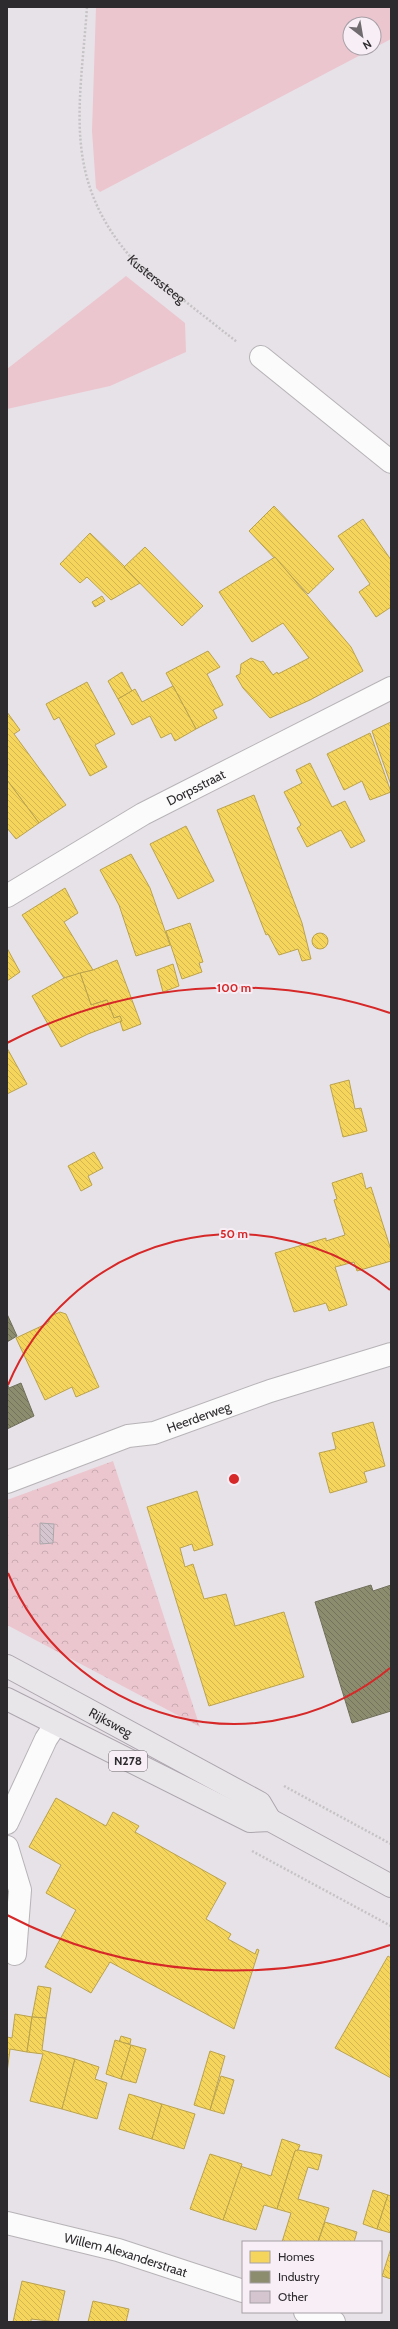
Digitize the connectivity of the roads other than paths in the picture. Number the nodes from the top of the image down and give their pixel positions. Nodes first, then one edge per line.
1 (261, 357) road end
2 (391, 462) edge
3 (391, 688) edge
4 (7, 896) edge
5 (391, 1354) edge
6 (7, 1482) edge
7 (7, 1666) edge
8 (7, 1699) edge
9 (56, 1724) junction
10 (270, 1820) junction
11 (7, 1823) edge
12 (9, 1860) edge
13 (391, 1886) edge
14 (15, 1954) dead end
15 (7, 2223) edge
16 (242, 2291) edge
17 (307, 2313) edge
18 (334, 2322) edge

1 - 2 street
3 - 4 street, Dorpsstraat
5 - 6 street, Heerderweg
7 - 10 main road, Rijksweg / N278
8 - 9 main road, Rijksweg / N278
9 - 10 main road, Rijksweg / N278
9 - 11 street
10 - 13 main road
12 - 14 street
15 - 16 street, Willem Alexanderstraat
17 - 18 street

